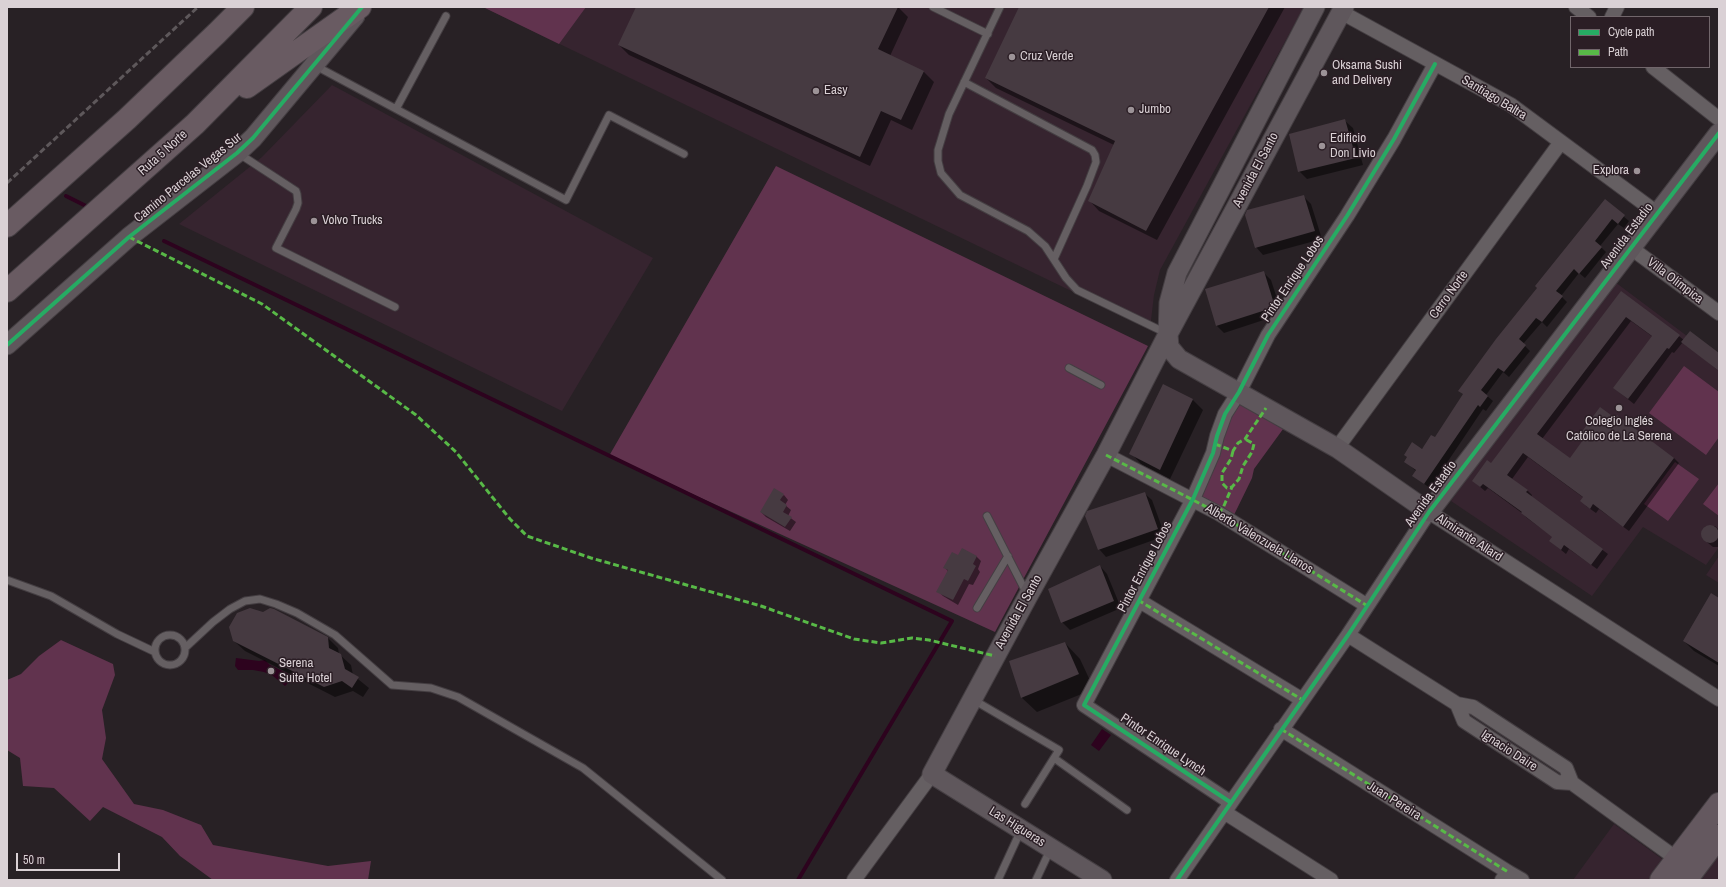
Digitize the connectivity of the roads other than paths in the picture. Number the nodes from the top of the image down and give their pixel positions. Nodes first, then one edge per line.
1 (243, 7) edge
2 (311, 7) edge
3 (361, 7) edge
4 (933, 7) edge
5 (1000, 7) edge
6 (1315, 7) edge
7 (1576, 7) edge
8 (1617, 7) edge
9 (1342, 10) edge
10 (446, 16) dead end
11 (1588, 16) edge
12 (1612, 16) edge
13 (988, 34) junction
14 (1435, 64) junction
15 (314, 65) junction
16 (1654, 68) edge
17 (964, 82) junction
18 (396, 109) junction
19 (1719, 119) edge
20 (195, 124) junction
21 (1719, 133) edge
22 (1561, 142) junction
23 (237, 153) junction
24 (684, 154) dead end
25 (1657, 213) junction
26 (7, 226) edge
27 (1631, 248) junction
28 (1054, 259) junction
29 (7, 291) edge
30 (396, 307) dead end
31 (1719, 313) edge
32 (1168, 334) junction
33 (7, 345) edge
34 (1069, 368) dead end
35 (1101, 385) dead end
36 (1239, 392) junction
37 (1337, 448) junction
38 (1106, 455) junction
39 (1193, 499) junction
40 (1429, 512) junction
41 (987, 516) dead end
42 (1008, 556) junction
43 (7, 580) edge
44 (1028, 596) junction
45 (1138, 600) junction
46 (1366, 605) junction
47 (977, 608) dead end
48 (1348, 634) junction
49 (185, 648) junction
50 (155, 652) junction
51 (972, 699) junction
52 (1302, 699) junction
53 (1719, 699) edge
54 (1084, 705) joint
55 (1281, 729) junction
56 (1054, 758) junction
57 (932, 774) junction
58 (1025, 804) dead end
59 (1719, 804) edge
60 (1227, 807) junction
61 (1127, 810) dead end
62 (1021, 830) junction
63 (1719, 836) edge
64 (1051, 848) junction
65 (1675, 873) edge
66 (1505, 876) edge
67 (722, 880) edge
68 (854, 880) edge
69 (998, 880) edge
70 (1036, 880) edge
71 (1102, 880) edge
72 (1178, 880) edge
73 (1331, 880) edge
74 (1522, 880) edge

1 - 26 highway
2 - 20 highway, Ruta 5 Norte
3 - 15 main road, Camino Parcelas Vegas Sur
3 - 20 highway
4 - 13 lane
5 - 13 lane
6 - 32 main road, Avenida El Santo
7 - 11 street
8 - 12 street
9 - 14 street, Santiago Baltra
9 - 32 main road, Avenida El Santo
10 - 18 lane
13 - 17 lane
14 - 22 street, Santiago Baltra
14 - 36 street, Pintor Enrique Lobos
15 - 18 lane
15 - 23 main road, Camino Parcelas Vegas Sur
16 - 19 street
17 - 28 lane
17 - 28 lane
18 - 24 lane
20 - 29 highway, Ruta 5 Norte
21 - 25 main road, Avenida Estadio
22 - 25 street, Santiago Baltra
22 - 37 street, Cerro Norte
23 - 30 lane
23 - 33 main road, Camino Parcelas Vegas Sur
25 - 27 main road, Avenida Estadio
27 - 31 street, Villa Olímpica
27 - 40 main road, Avenida Estadio
28 - 32 lane
32 - 36 main road, Almirante Allard
32 - 38 main road, Avenida El Santo
34 - 35 lane
36 - 37 main road, Almirante Allard
36 - 39 street, Pintor Enrique Lobos
37 - 40 main road, Almirante Allard
38 - 39 street, Alberto Valenzuela Llanos
38 - 44 main road, Avenida El Santo
39 - 45 street, Pintor Enrique Lobos
39 - 46 street, Alberto Valenzuela Llanos
40 - 46 street, Avenida Estadio
40 - 53 street, Almirante Allard
41 - 42 lane
42 - 44 lane
42 - 47 lane
43 - 50 lane
44 - 51 main road, Avenida El Santo
45 - 52 street
45 - 54 street, Pintor Enrique Lobos
46 - 48 street, Avenida Estadio
48 - 52 street, Avenida Estadio
48 - 65 street, Ignacio Daire
49 - 50 lane
49 - 50 lane
49 - 67 lane
51 - 56 lane
51 - 57 main road, Avenida El Santo
52 - 55 street, Avenida Estadio
54 - 60 street, Pintor Enrique Lynch
55 - 60 street, Avenida Estadio
55 - 66 street, Juan Pereira
56 - 58 lane
56 - 61 lane
57 - 62 main road, Las Higueras
57 - 68 street, Avenida El Santo
59 - 65 main road
60 - 72 street, Avenida Estadio
60 - 73 street, Pintor Enrique Lynch
62 - 64 main road, Las Higueras
62 - 69 lane
63 - 65 main road
64 - 70 lane
64 - 71 main road, Las Higueras
66 - 74 street, Juan Pereira

